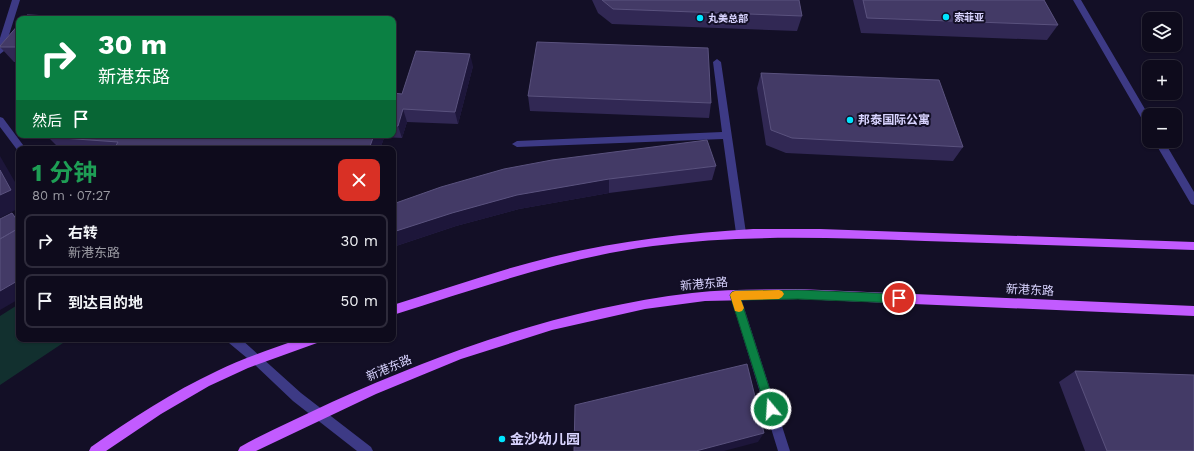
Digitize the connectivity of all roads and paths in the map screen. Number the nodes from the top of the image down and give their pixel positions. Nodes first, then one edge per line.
1 (16, 0) edge
2 (1077, 0) edge
3 (0, 51) edge
4 (717, 62) dead end
5 (1142, 112) edge
6 (0, 120) edge
7 (727, 135) junction
8 (517, 144) dead end
9 (19, 146) edge
10 (1163, 148) edge
11 (1194, 201) edge
12 (741, 233) junction
13 (1194, 246) edge
14 (735, 295) junction
15 (396, 309) edge
16 (1194, 311) edge
17 (237, 342) edge
18 (305, 342) edge
19 (258, 359) junction
20 (318, 415) junction
21 (95, 451) edge
22 (244, 451) edge
23 (367, 451) edge
24 (784, 451) edge

1 - 3 street
2 - 5 street
4 - 7 street
6 - 9 street
7 - 8 street
7 - 12 street
10 - 11 street
12 - 13 main road
12 - 15 main road
14 - 16 main road, 新港东路
14 - 20 main road, 新港东路
14 - 24 street
17 - 19 street
18 - 19 main road
19 - 20 street
19 - 21 main road
20 - 22 main road, 新港东路
20 - 23 street

